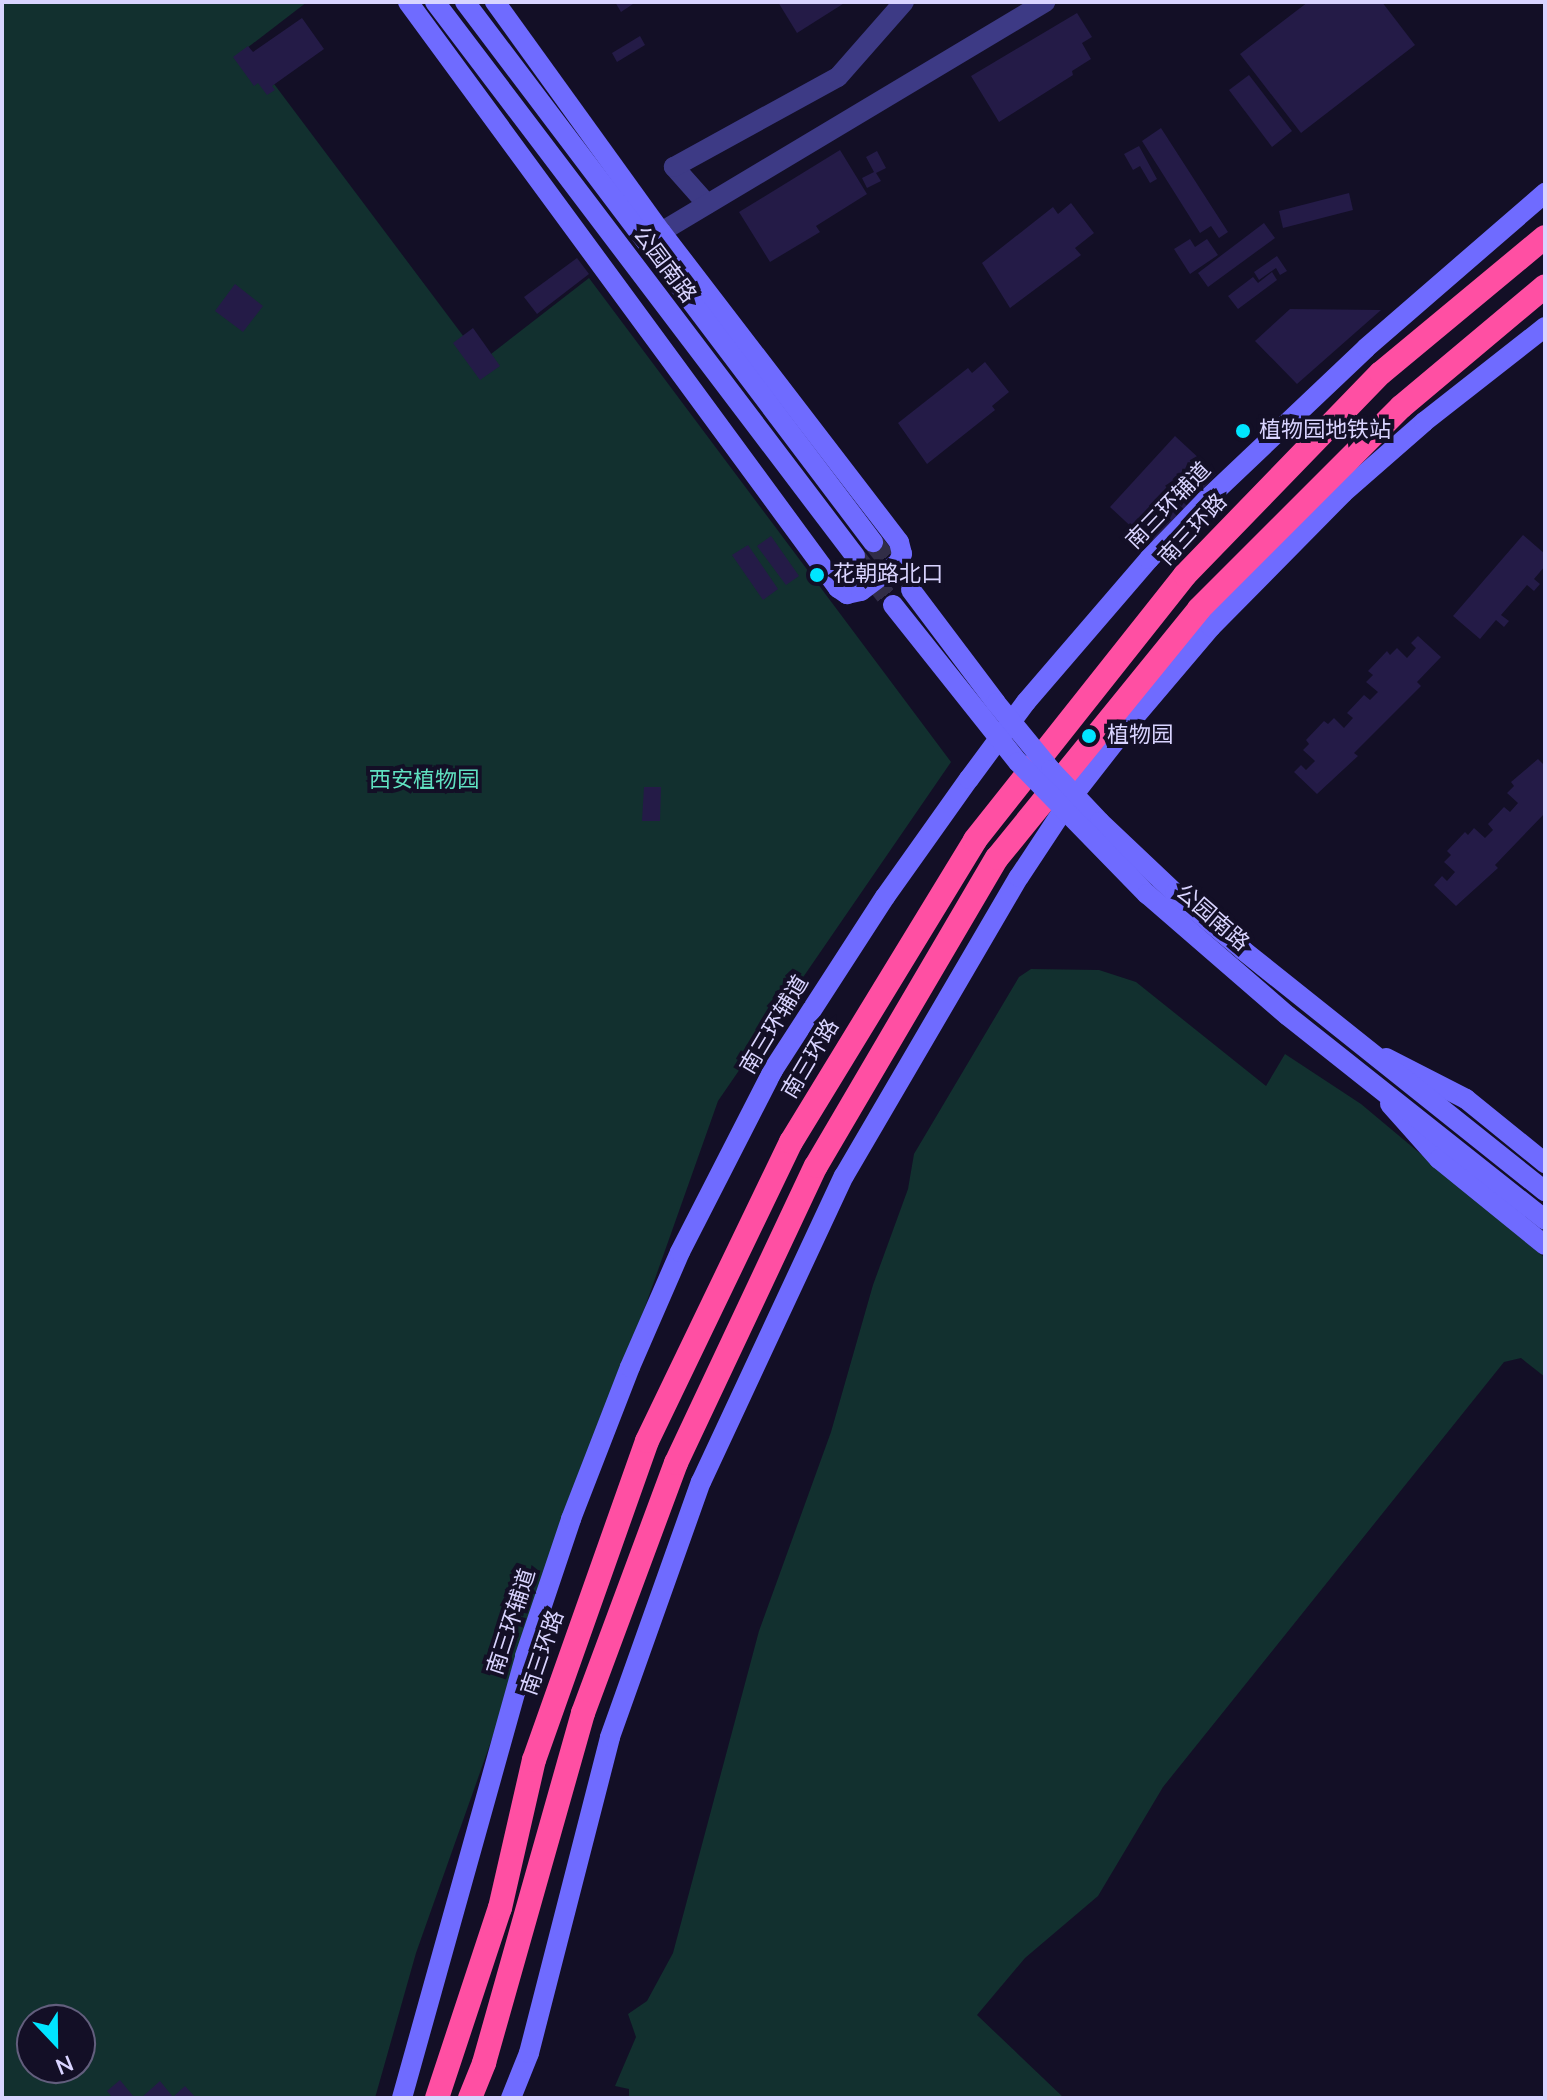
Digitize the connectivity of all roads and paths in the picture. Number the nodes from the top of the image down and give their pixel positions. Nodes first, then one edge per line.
1 (408, 2) edge
2 (435, 2) edge
3 (465, 2) edge
4 (495, 2) edge
5 (904, 2) edge
6 (1045, 2) edge
7 (1545, 193) edge
8 (707, 204) junction
9 (661, 232) junction
10 (1545, 237) edge
11 (1545, 286) edge
12 (1545, 327) edge
13 (873, 542) tunnel mouth
14 (855, 556) tunnel mouth
15 (911, 590) tunnel mouth
16 (893, 605) tunnel mouth
17 (1071, 798) junction
18 (1059, 815) junction
19 (1545, 1163) edge
20 (1545, 1191) edge
21 (1545, 1220) edge
22 (1545, 1245) edge
23 (402, 2098) edge
24 (437, 2098) edge
25 (470, 2098) edge
26 (511, 2098) edge

1 - 9 main road
2 - 14 main road, 公园南路
3 - 13 main road, 公园南路
4 - 9 main road
5 - 8 street
6 - 8 street
7 - 23 main road, 南三环辅道
8 - 9 street
10 - 24 highway, 南三环路
11 - 25 highway, bridge
12 - 17 main road
15 - 20 main road, 公园南路, bridge
16 - 21 main road, 公园南路, bridge
17 - 18 main road
17 - 19 main road
18 - 22 main road
18 - 26 main road

